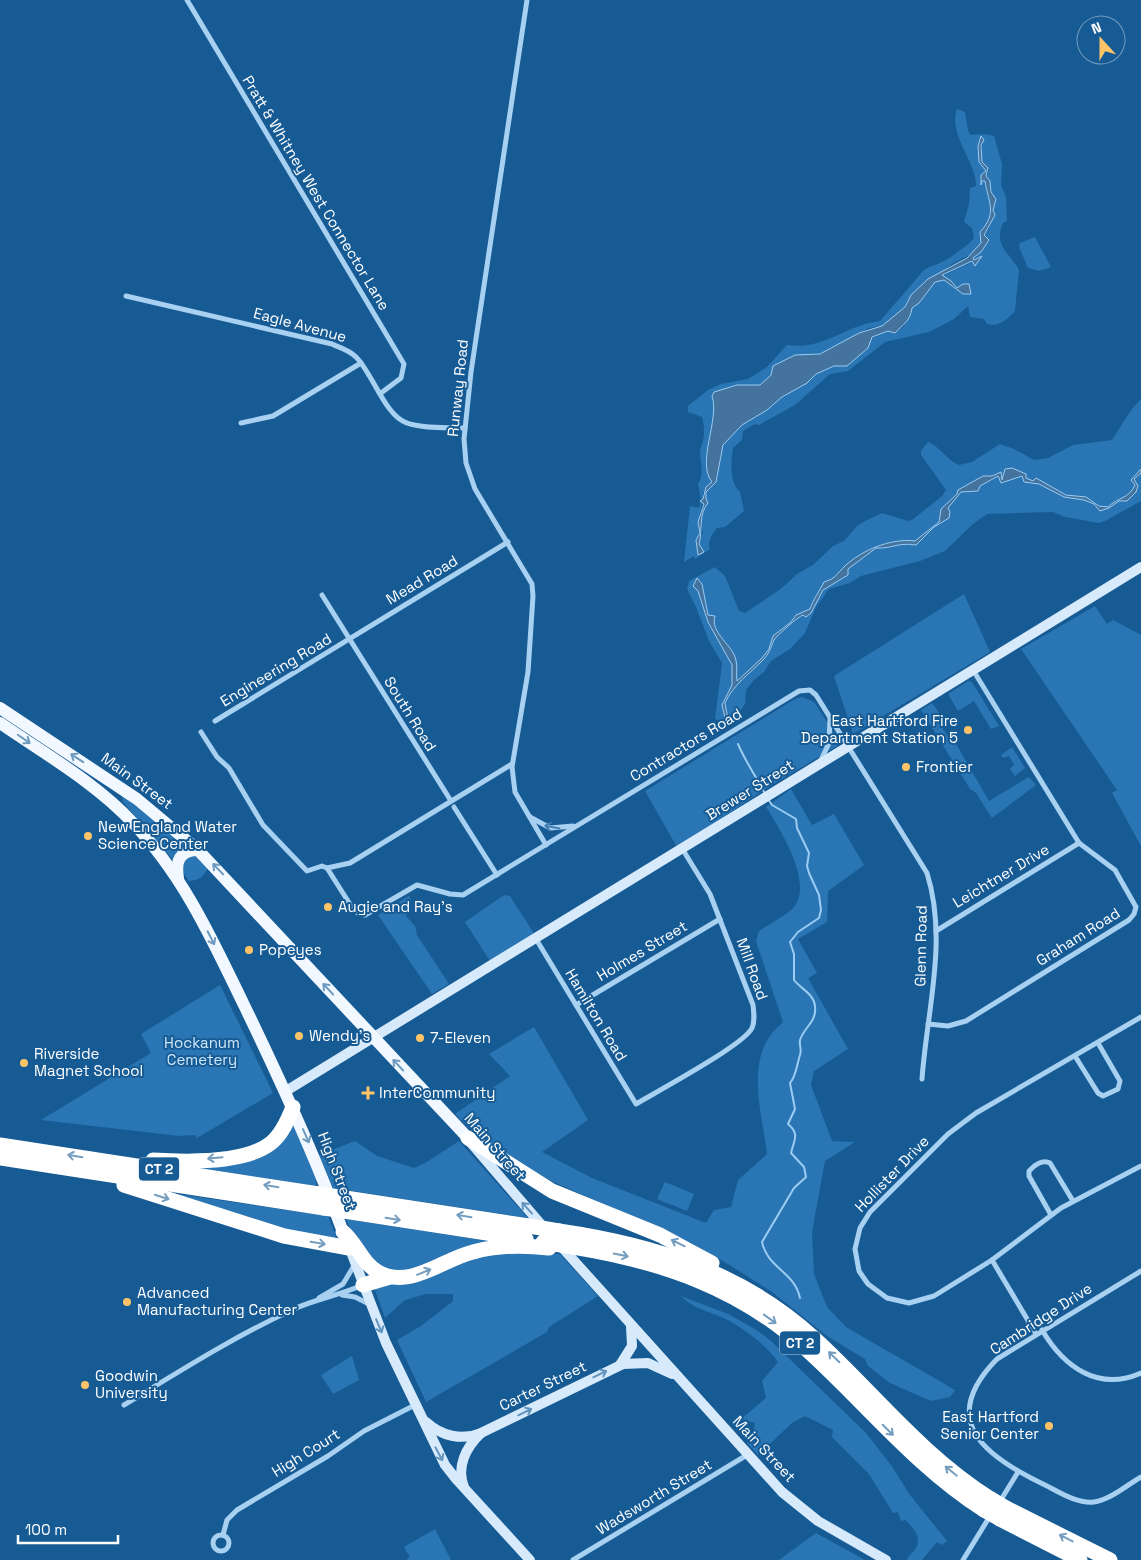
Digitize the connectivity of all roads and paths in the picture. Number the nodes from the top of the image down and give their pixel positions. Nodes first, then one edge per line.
1 (187, 0) edge
2 (527, 0) edge
3 (126, 296) dead end
4 (361, 362) junction
5 (380, 393) junction
6 (241, 423) dead end
7 (464, 428) junction
8 (508, 542) junction
9 (1141, 567) edge
10 (322, 596) dead end
11 (349, 640) junction
12 (973, 670) junction
13 (0, 708) edge
14 (830, 718) junction
15 (215, 721) dead end
16 (0, 723) edge
17 (201, 732) dead end
18 (848, 746) junction
19 (512, 764) junction
20 (817, 765) junction
21 (117, 785) junction
22 (106, 798) junction
23 (452, 804) junction
24 (528, 815) junction
25 (578, 825) junction
26 (1079, 843) junction
27 (546, 845) junction
28 (198, 850) junction
29 (683, 850) junction
30 (327, 868) junction
31 (497, 875) junction
32 (179, 880) junction
33 (720, 919) junction
34 (936, 930) junction
35 (536, 938) junction
36 (576, 1005) junction
37 (1141, 1017) edge
38 (928, 1024) junction
39 (374, 1038) junction
40 (1098, 1043) junction
41 (1075, 1056) junction
42 (922, 1079) dead end
43 (286, 1091) junction
44 (636, 1104) joint
45 (293, 1107) junction
46 (468, 1138) junction
47 (0, 1144) edge
48 (0, 1158) edge
49 (95, 1159) junction
50 (1141, 1166) edge
51 (65, 1168) junction
52 (1073, 1201) junction
53 (1051, 1215) junction
54 (343, 1232) junction
55 (546, 1245) junction
56 (349, 1248) junction
57 (992, 1260) junction
58 (355, 1263) junction
59 (1141, 1271) edge
60 (390, 1277) junction
61 (732, 1280) junction
62 (363, 1285) junction
63 (337, 1296) junction
64 (371, 1305) junction
65 (295, 1309) junction
66 (629, 1323) junction
67 (1042, 1330) junction
68 (1036, 1334) junction
69 (619, 1365) junction
70 (1141, 1374) edge
71 (683, 1384) junction
72 (124, 1404) dead end
73 (415, 1405) junction
74 (420, 1416) junction
75 (481, 1433) junction
76 (747, 1455) junction
77 (1018, 1472) junction
78 (1141, 1477) edge
79 (464, 1488) junction
80 (987, 1504) junction
81 (1003, 1514) junction
82 (223, 1535) dead end
83 (530, 1560) edge
84 (573, 1560) edge
85 (886, 1560) edge
86 (962, 1560) edge
87 (1080, 1560) edge
88 (1110, 1560) edge

1 - 5 street, Pratt & Whitney West Connector Lane
2 - 7 street, Runway Road
3 - 4 street, Eagle Avenue
4 - 5 street, Eagle Avenue
4 - 6 street
5 - 7 street, Eagle Avenue
7 - 8 street, Runway Road
8 - 11 street, Mead Road
8 - 19 street, Runway Road
9 - 12 main road, Brewer Street
10 - 11 street, South Road
11 - 15 street, Engineering Road
11 - 23 street, South Road
12 - 18 main road, Brewer Street
12 - 26 street, Graham Road
21 -> 13 main road, Main Street
14 - 18 street, Contractors Road
14 - 20 street
14 - 25 street, Contractors Road
16 -> 22 main road
17 - 30 street
18 - 20 main road, Brewer Street
18 - 34 street, Glenn Road
19 - 23 street
19 - 24 street, Runway Road
20 - 29 main road, Brewer Street
21 - 22 main road
21 - 28 main road, Main Street
22 - 32 main road, High Street
23 - 30 street
23 - 31 street, South Road
25 -> 24 street
24 - 27 street, Runway Road
25 - 27 street, Contractors Road
26 - 34 street, Leichtner Drive
26 - 38 street, Graham Road
27 - 31 street, Contractors Road
28 - 32 main road
39 -> 28 main road, Main Street
29 - 33 street, Mill Road
29 - 35 main road, Brewer Street
30 - 31 street, Contractors Road
32 -> 43 main road, High Street
33 - 36 street, Holmes Street
33 - 44 street, Mill Road
34 - 38 street, Glenn Road
35 - 36 street, Hamilton Road
35 - 39 main road, Brewer Street
36 - 44 street, Hamilton Road
37 - 40 street, Hollister Drive
38 - 42 street, Glenn Road
39 - 43 main road, Brewer Street
46 -> 39 main road, Main Street
40 - 41 street, Hollister Drive
40 - 41 street
41 - 57 street, Hollister Drive
43 - 45 main road, High Street
45 -> 49 highway
45 -> 54 main road, High Street
61 -> 46 highway
66 -> 46 main road, Main Street
49 -> 47 highway, CT 2
48 - 51 highway, CT 2
61 -> 49 highway, CT 2, bridge
50 - 52 street, Hollister Drive
51 -> 55 highway, CT 2, bridge
51 -> 56 highway
52 - 53 street, Hollister Drive
52 - 53 street
53 - 57 street, Hollister Drive
54 - 56 main road, High Street
54 - 60 highway
60 -> 55 highway
55 -> 80 highway, CT 2, bridge
56 - 58 main road, High Street
57 - 68 street
58 - 62 main road, High Street
58 - 65 street
59 - 67 street, Cambridge Drive
60 - 62 highway
80 -> 61 highway, CT 2
62 - 63 street
62 - 64 main road, High Street
63 - 64 street
63 - 65 street
64 -> 73 main road, High Street
65 - 72 street
66 - 69 main road
66 - 71 main road, Main Street
67 - 68 street, Cambridge Drive
67 - 70 street
68 - 77 street, Cambridge Drive
69 - 71 main road, Carter Street
75 -> 69 main road, Carter Street
71 - 76 main road, Main Street
73 - 74 main road, High Street
73 - 82 street, High Court
74 - 75 main road, Carter Street
74 -> 79 main road, High Street
75 - 79 main road, Carter Street
76 - 84 street, Wadsworth Street
76 - 85 main road, Main Street
77 - 78 street, Cambridge Drive
77 - 86 street
79 - 83 main road, High Street
80 - 81 highway, CT 2, bridge
81 - 87 highway, CT 2
88 -> 81 highway, CT 2

